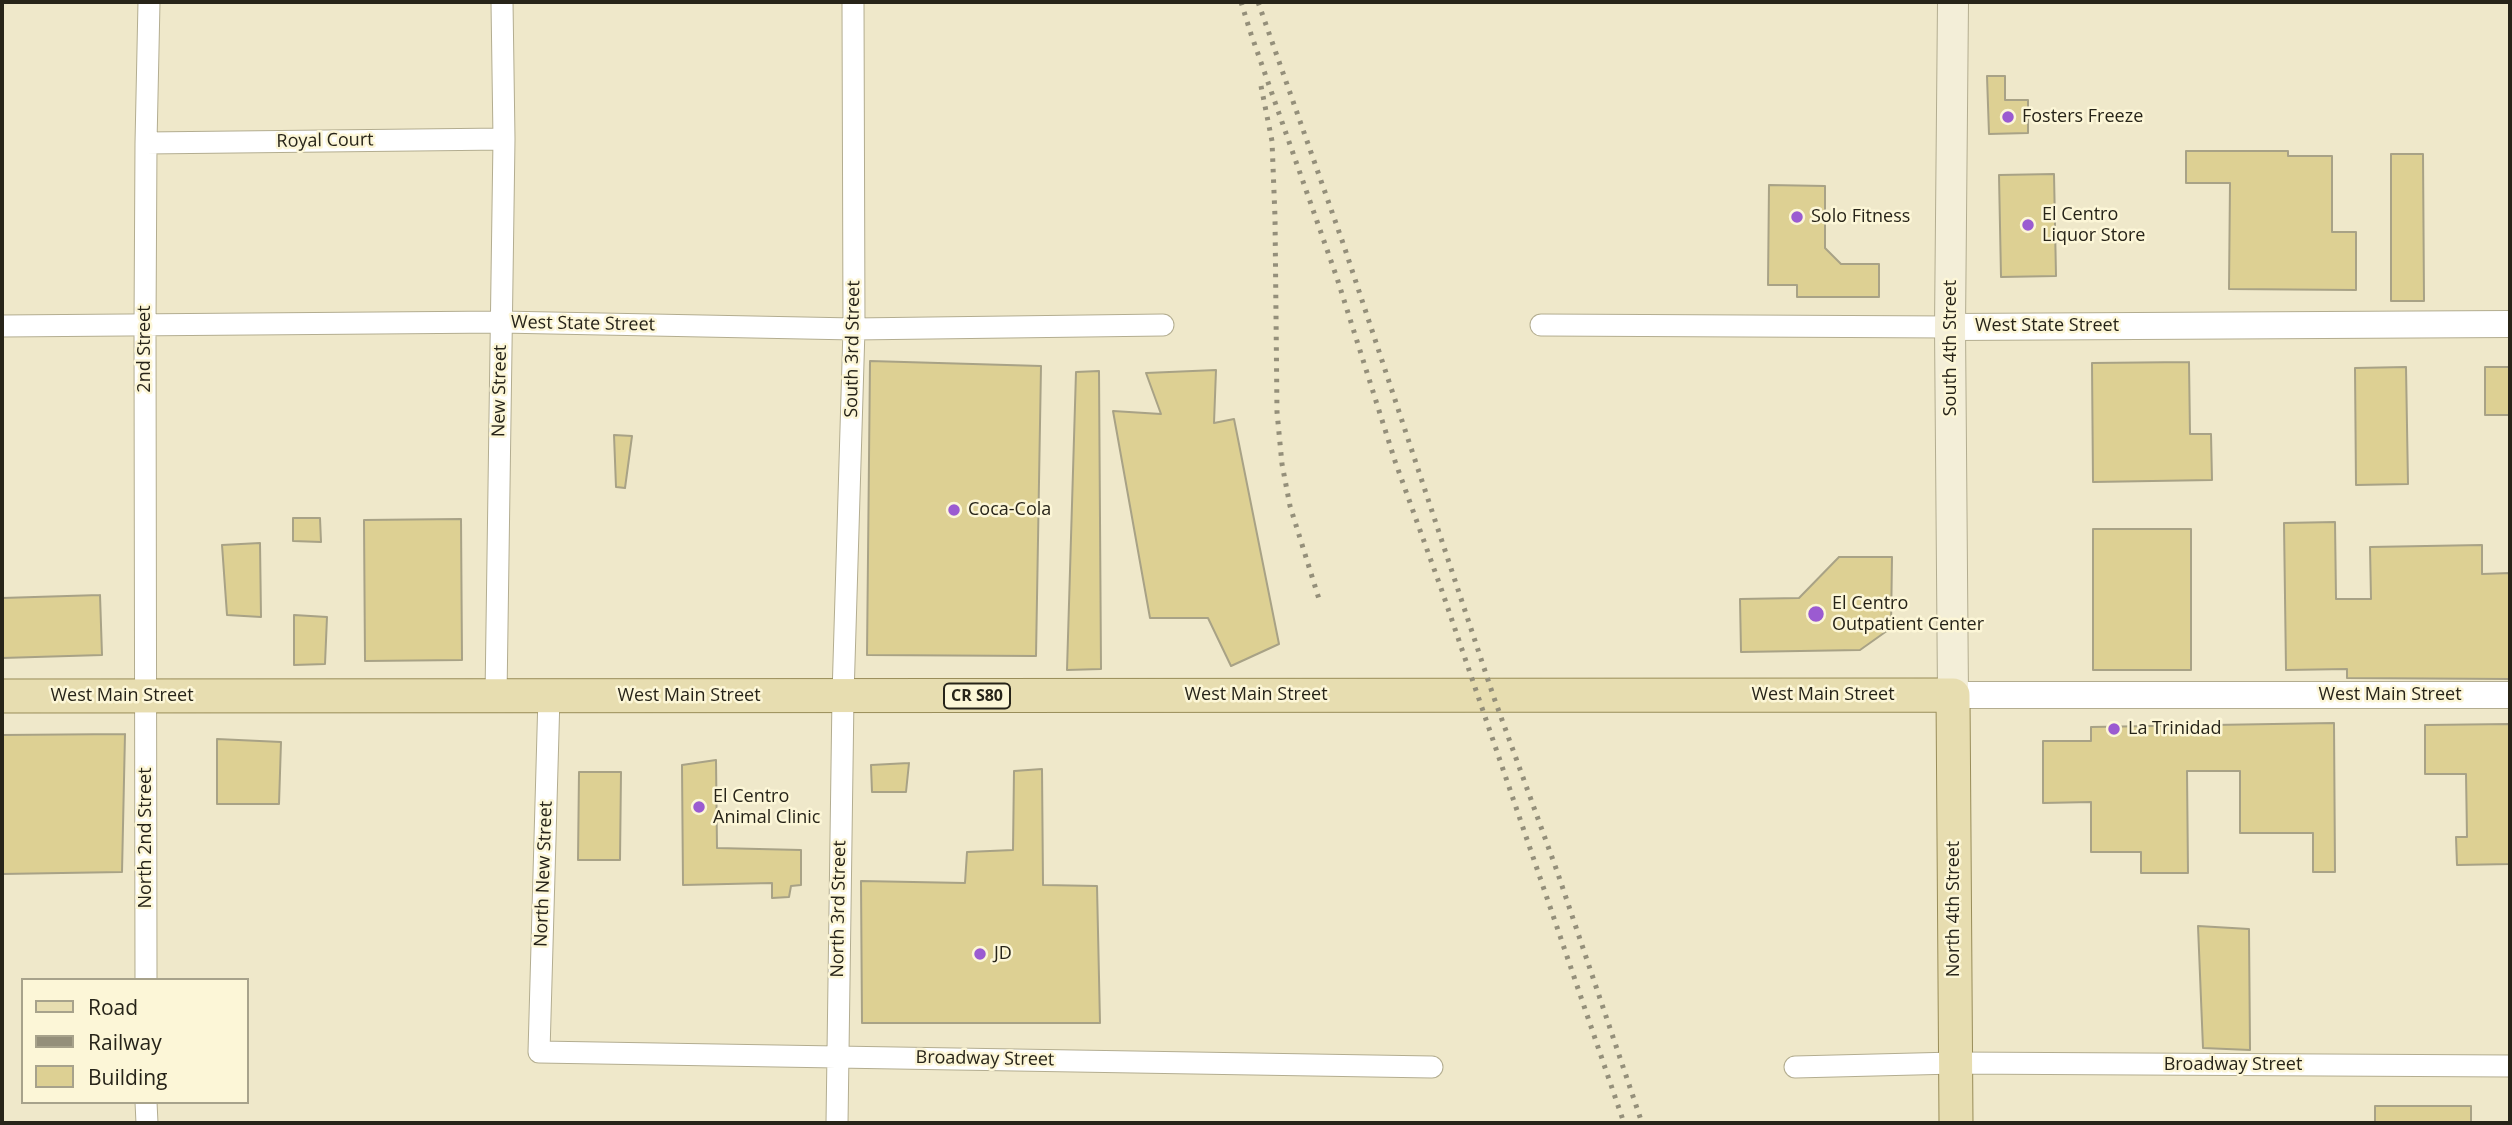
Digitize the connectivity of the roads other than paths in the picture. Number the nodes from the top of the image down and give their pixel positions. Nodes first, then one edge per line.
1 (149, 2) edge
2 (502, 2) edge
3 (853, 2) edge
4 (1953, 2) edge
5 (504, 139) junction
6 (146, 144) junction
7 (501, 322) junction
8 (2510, 324) edge
9 (1163, 325) dead end
10 (1541, 325) dead end
11 (2, 326) edge
12 (145, 326) junction
13 (1950, 327) junction
14 (854, 329) junction
15 (1953, 695) junction
16 (2510, 695) edge
17 (2, 696) edge
18 (145, 696) junction
19 (496, 696) junction
20 (549, 696) junction
21 (843, 696) junction
22 (146, 978) edge
23 (539, 1052) joint
24 (837, 1057) junction
25 (1955, 1063) junction
26 (2510, 1066) edge
27 (1432, 1067) dead end
28 (1795, 1067) dead end
29 (146, 1104) edge
30 (146, 1123) edge
31 (837, 1123) edge
32 (1956, 1123) edge

1 - 6 street, 2nd Street
2 - 5 street, New Street
3 - 14 street, South 3rd Street
4 - 13 main road, South 4th Street
5 - 6 street, Royal Court
5 - 7 street, New Street
6 - 12 street, 2nd Street
7 - 12 street, West State Street
7 - 14 street, West State Street
7 - 19 street, New Street
8 - 13 street, West State Street
9 - 14 street, West State Street
10 - 13 street, West State Street
11 - 12 street, West State Street
12 - 18 street, 2nd Street
13 - 15 main road, South 4th Street
14 - 21 street, South 3rd Street
15 - 16 street, West Main Street
15 - 21 main road, West Main Street / CR S80
15 - 25 main road, North 4th Street
17 - 18 main road, West Main Street / CR S80
18 - 19 main road, West Main Street / CR S80
18 - 22 street, North 2nd Street
19 - 20 main road, West Main Street / CR S80
20 - 21 main road, West Main Street / CR S80
20 - 23 street, North New Street
21 - 24 street, North 3rd Street
23 - 24 street, Broadway Street
24 - 27 street, Broadway Street
24 - 31 street, North 3rd Street
25 - 26 street, Broadway Street
25 - 28 street, Broadway Street
25 - 32 main road, North 4th Street
29 - 30 street

